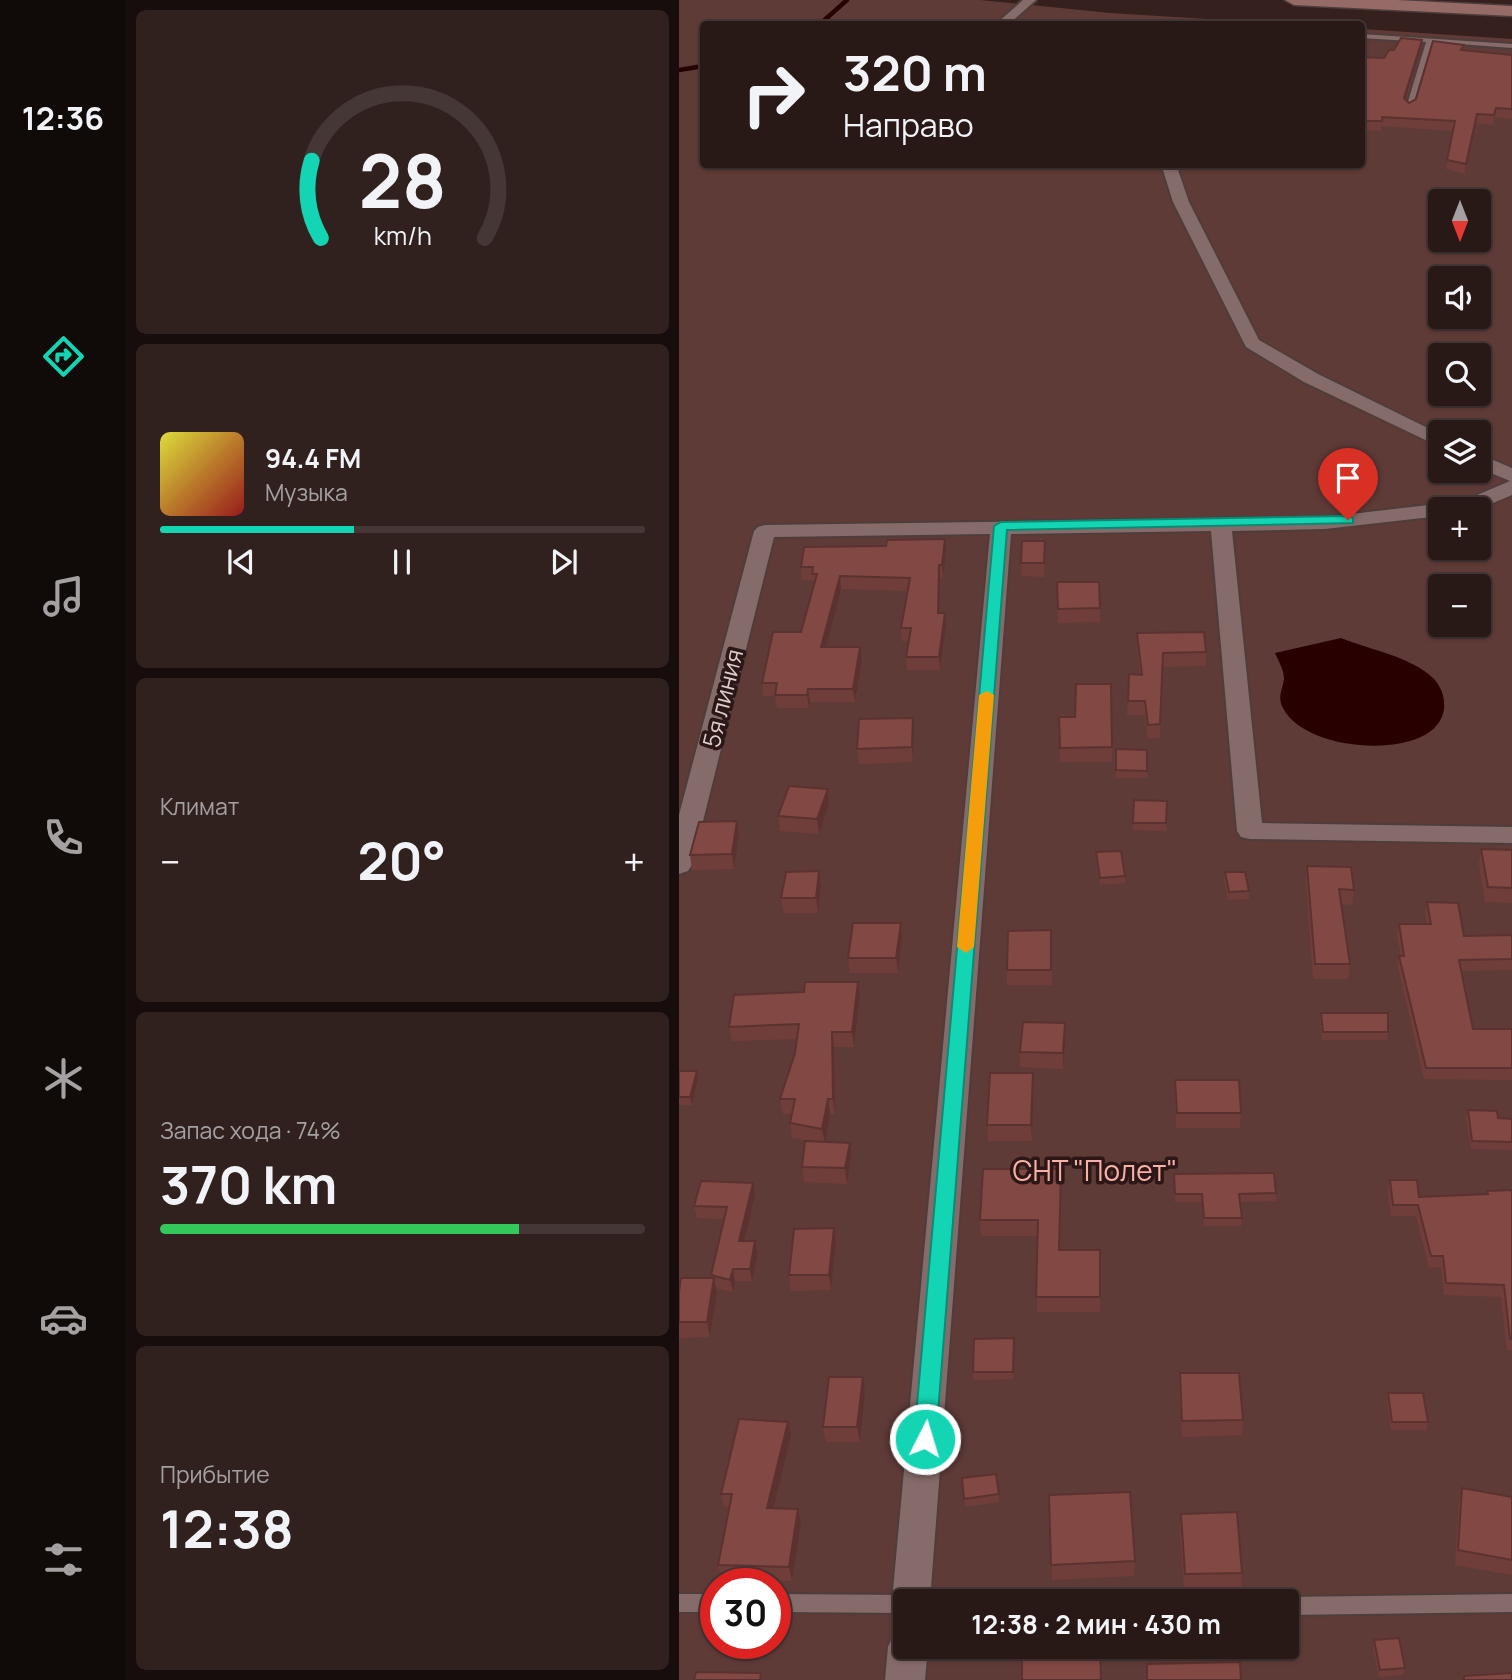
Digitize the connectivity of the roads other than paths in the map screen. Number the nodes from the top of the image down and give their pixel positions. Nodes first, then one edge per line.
1 (1031, 0) edge
2 (1294, 0) edge
3 (1512, 11) edge
4 (1006, 21) edge
5 (1365, 36) edge
6 (1429, 41) junction
7 (1512, 46) edge
8 (1409, 108) edge
9 (1170, 168) edge
10 (1428, 435) edge
11 (1491, 466) edge
12 (1512, 476) edge
13 (1512, 487) edge
14 (1490, 497) edge
15 (1428, 511) edge
16 (1221, 524) junction
17 (1001, 526) junction
18 (1512, 835) edge
19 (679, 865) edge
20 (912, 1589) edge
21 (679, 1603) edge
22 (700, 1603) edge
23 (791, 1603) edge
24 (1512, 1603) edge
25 (893, 1604) edge
26 (1299, 1606) edge
27 (907, 1659) edge
28 (905, 1680) edge

1 - 4 street
2 - 3 main road
5 - 6 lane
6 - 7 lane
6 - 8 lane
9 - 10 street
11 - 12 street
13 - 14 street
15 - 16 street
16 - 17 street
16 - 18 street
17 - 19 street, 5я линия
17 - 20 street
21 - 22 lane
23 - 25 lane
24 - 26 lane
27 - 28 street

